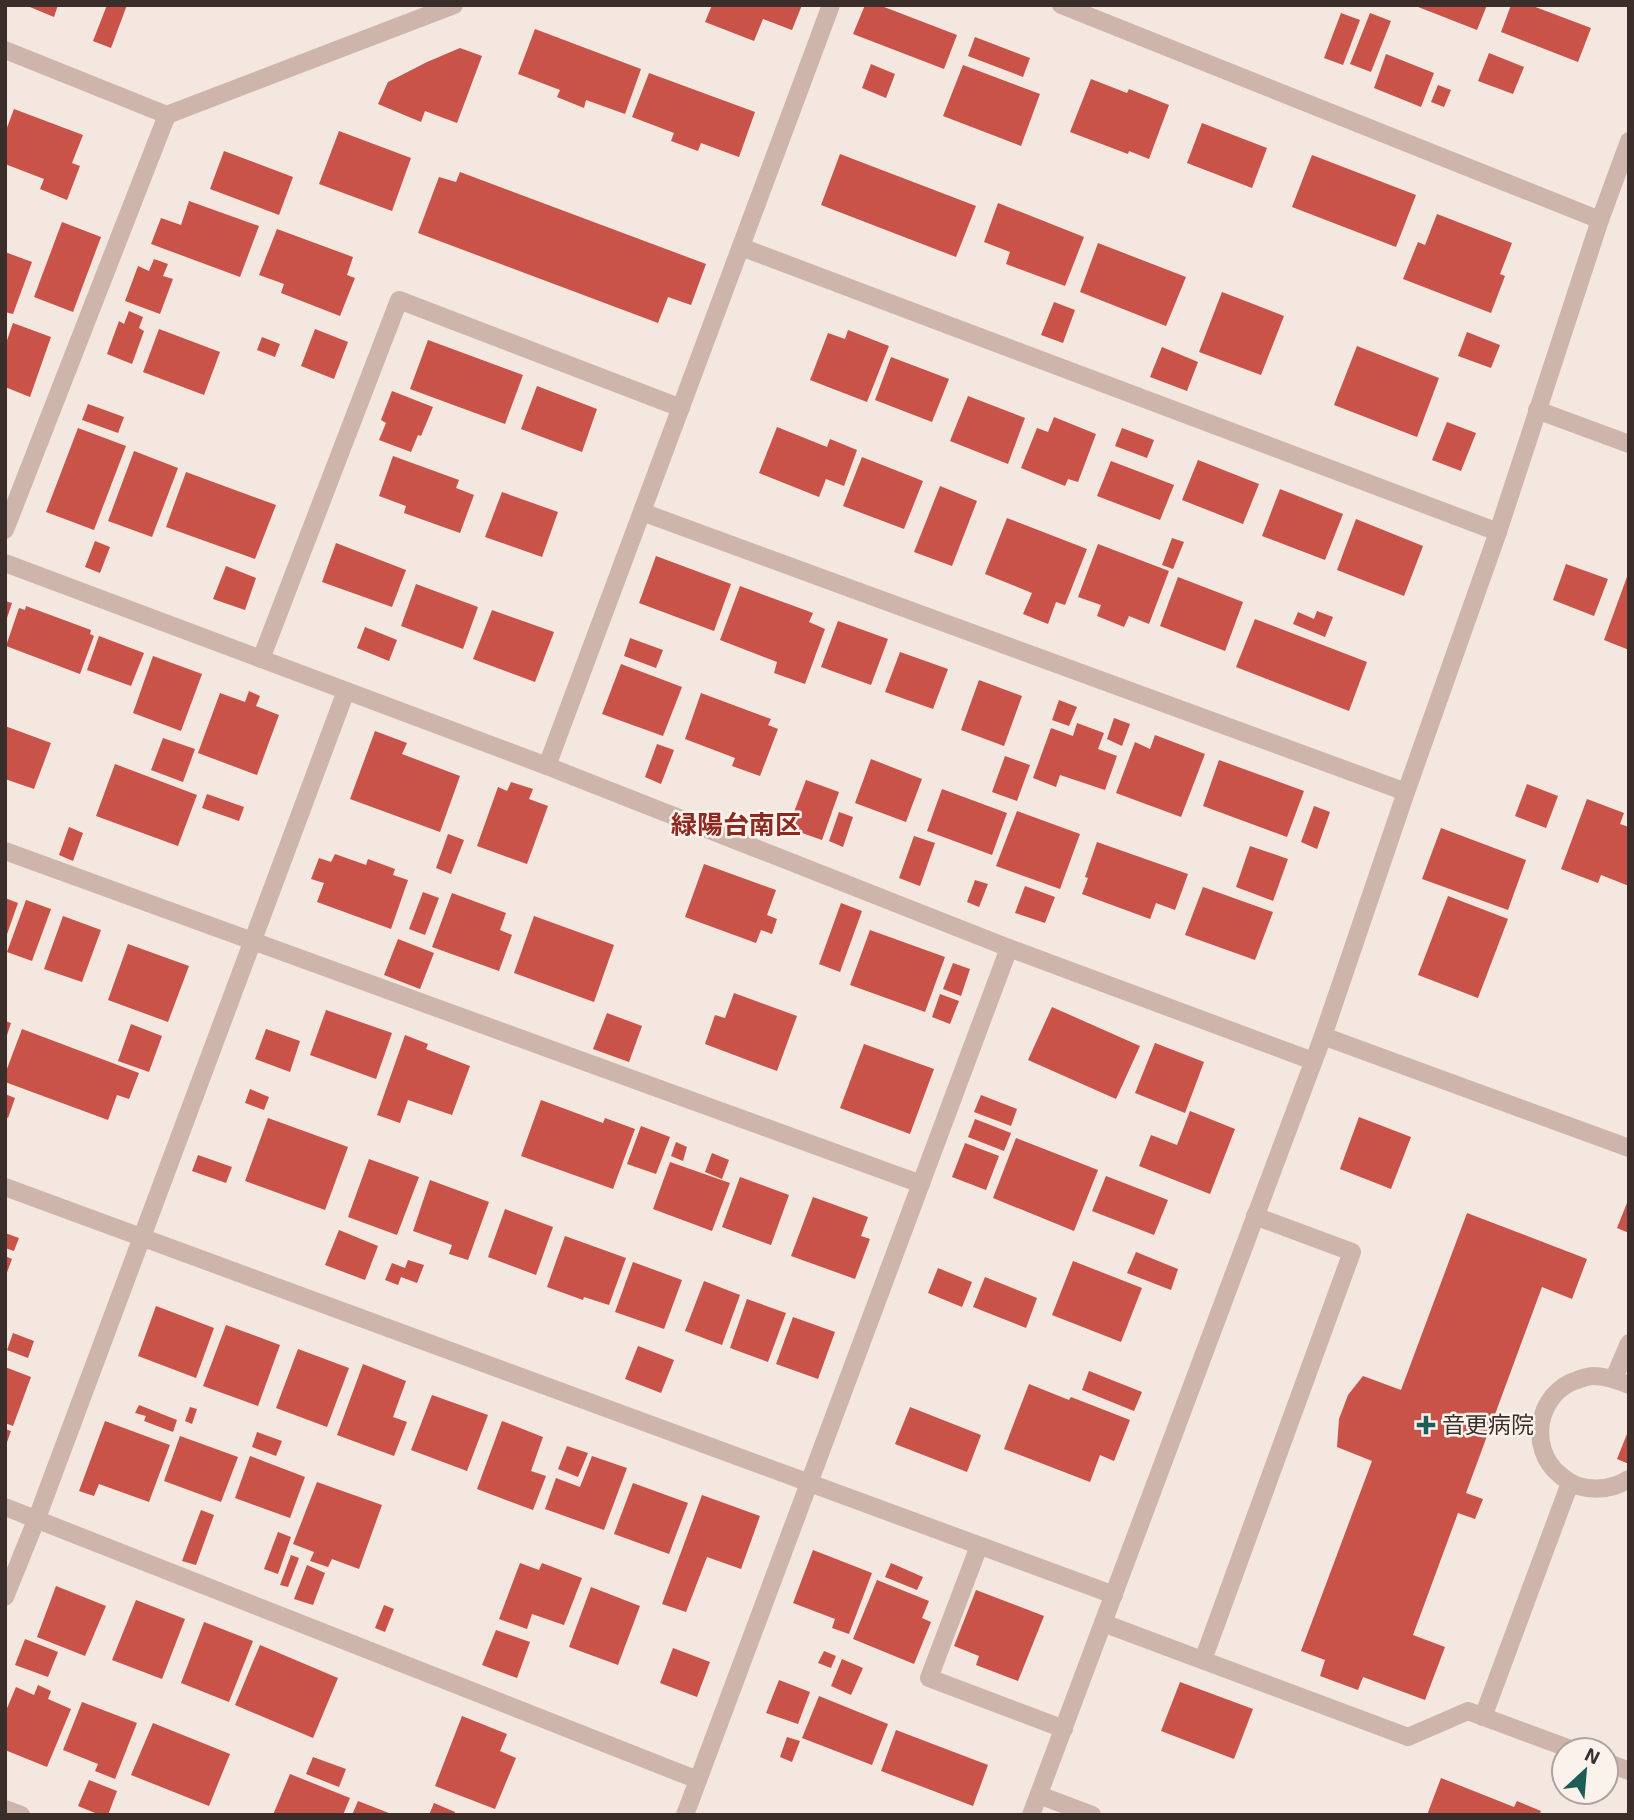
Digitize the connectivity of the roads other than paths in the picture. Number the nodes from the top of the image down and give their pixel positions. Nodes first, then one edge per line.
1 (454, 5) edge
2 (831, 5) edge
3 (1061, 5) edge
4 (5, 50) edge
5 (167, 115) junction
6 (1629, 141) edge
7 (1600, 220) junction
8 (741, 247) junction
9 (681, 408) junction
10 (1537, 410) junction
11 (1629, 444) edge
12 (642, 512) junction
13 (5, 530) edge
14 (1497, 532) junction
15 (5, 563) edge
16 (261, 659) junction
17 (346, 691) junction
18 (547, 766) junction
19 (1406, 792) junction
20 (5, 851) edge
21 (253, 941) junction
22 (1009, 948) junction
23 (1323, 1036) junction
24 (1313, 1061) junction
25 (1629, 1148) edge
26 (921, 1184) junction
27 (5, 1187) edge
28 (1255, 1216) junction
29 (142, 1237) junction
30 (1629, 1343) edge
31 (1622, 1382) edge
32 (1629, 1479) edge
33 (809, 1483) junction
34 (1570, 1483) junction
35 (5, 1507) edge
36 (37, 1518) junction
37 (979, 1546) junction
38 (1114, 1595) junction
39 (5, 1597) edge
40 (1104, 1623) junction
41 (1203, 1660) junction
42 (1483, 1717) junction
43 (1064, 1729) junction
44 (1550, 1742) edge
45 (698, 1780) junction
46 (1039, 1795) junction
47 (5, 1809) edge
48 (21, 1815) edge
49 (685, 1815) edge
50 (1031, 1815) edge
51 (1092, 1815) edge

1 - 5 street
2 - 8 street
3 - 7 street
4 - 5 street
5 - 13 street
6 - 7 street
7 - 10 street
8 - 9 street
8 - 14 street
9 - 12 street
9 - 16 street
10 - 11 street
10 - 14 street
12 - 18 street
12 - 19 street
14 - 19 street
15 - 16 street
16 - 17 street
17 - 18 street
17 - 21 street
18 - 22 street
19 - 23 street
20 - 21 street
21 - 26 street
21 - 29 street
22 - 24 street
22 - 26 street
23 - 24 street
23 - 25 street
24 - 28 street
26 - 33 street
27 - 29 street
28 - 38 street
28 - 41 street
29 - 33 street
29 - 36 street
30 - 31 street
31 - 34 street
32 - 34 street
33 - 37 street
33 - 45 street
34 - 42 street
35 - 36 street
36 - 39 street
36 - 45 street
37 - 38 street
37 - 43 street
38 - 40 street
40 - 41 street
40 - 43 street
41 - 42 street
42 - 44 street
43 - 46 street
45 - 49 street
46 - 50 street
46 - 51 street
47 - 48 street

